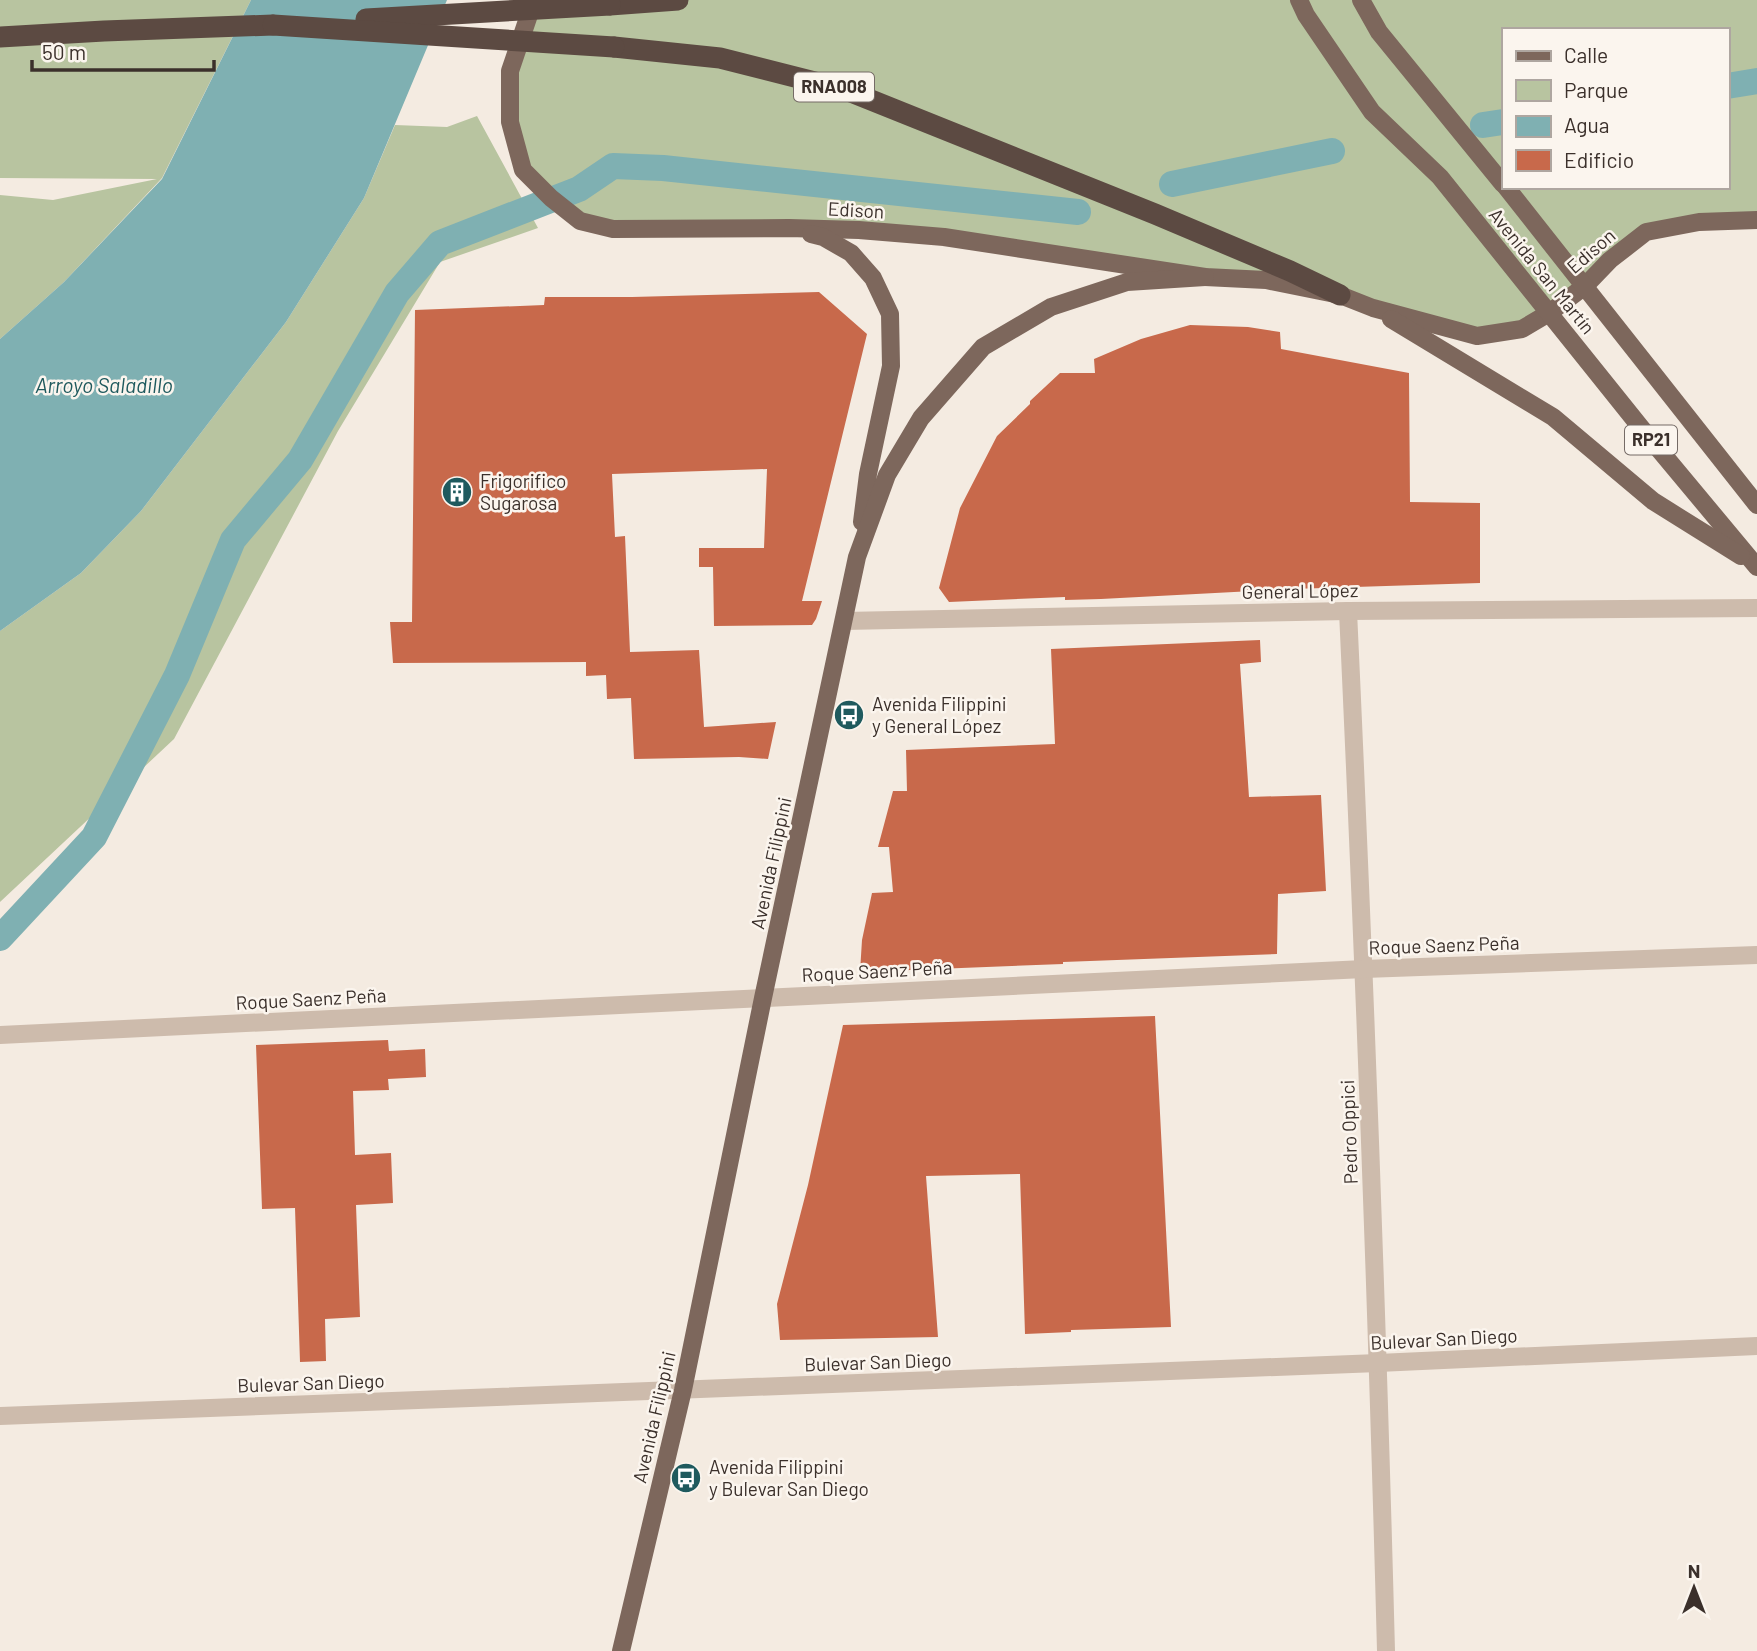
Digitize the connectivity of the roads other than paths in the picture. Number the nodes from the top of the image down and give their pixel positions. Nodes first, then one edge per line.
1 (534, 0) edge
2 (678, 0) edge
3 (1299, 0) edge
4 (1361, 0) edge
5 (273, 25) junction
6 (0, 37) edge
7 (1502, 182) edge
8 (1507, 189) edge
9 (1757, 220) edge
10 (789, 228) junction
11 (1205, 277) junction
12 (1585, 286) junction
13 (1340, 295) junction
14 (1373, 308) junction
15 (1549, 313) junction
16 (1757, 505) edge
17 (858, 557) junction
18 (1756, 567) edge
19 (1757, 608) edge
20 (1348, 611) junction
21 (844, 621) junction
22 (1757, 955) edge
23 (1364, 969) junction
24 (763, 998) junction
25 (0, 1035) edge
26 (1757, 1346) edge
27 (1378, 1363) junction
28 (682, 1390) junction
29 (0, 1416) edge
30 (621, 1651) edge
31 (1386, 1651) edge

1 - 10 main road, Edison
2 - 5 highway, RNA008, bridge
3 - 15 main road, Avenida San Martín / RP21
4 - 7 main road, Avenida San Martín / RP21
5 - 6 highway, RNA008
5 - 13 highway, RNA008, bridge
8 - 12 main road, Avenida San Martín / RP21
9 - 12 main road, Edison
10 - 11 main road, Edison
10 - 17 main road
11 - 13 main road, Edison
11 - 17 main road, Avenida Filippini
12 - 15 main road, Edison
12 - 16 main road, Avenida San Martín / RP21
13 - 14 main road, Edison
14 - 15 main road, Edison
14 - 18 main road
15 - 18 main road, Avenida San Martín / RP21
17 - 21 main road, Avenida Filippini
19 - 20 street, General López
20 - 21 street, General López
20 - 23 street, Pedro Oppici
21 - 24 main road, Avenida Filippini
22 - 23 street, Roque Saenz Peña
23 - 24 street, Roque Saenz Peña
23 - 27 street, Pedro Oppici
24 - 25 street, Roque Saenz Peña
24 - 28 main road, Avenida Filippini
26 - 27 street, Bulevar San Diego
27 - 28 street, Bulevar San Diego
27 - 31 street, Pedro Oppici
28 - 29 street, Bulevar San Diego
28 - 30 main road, Avenida Filippini

